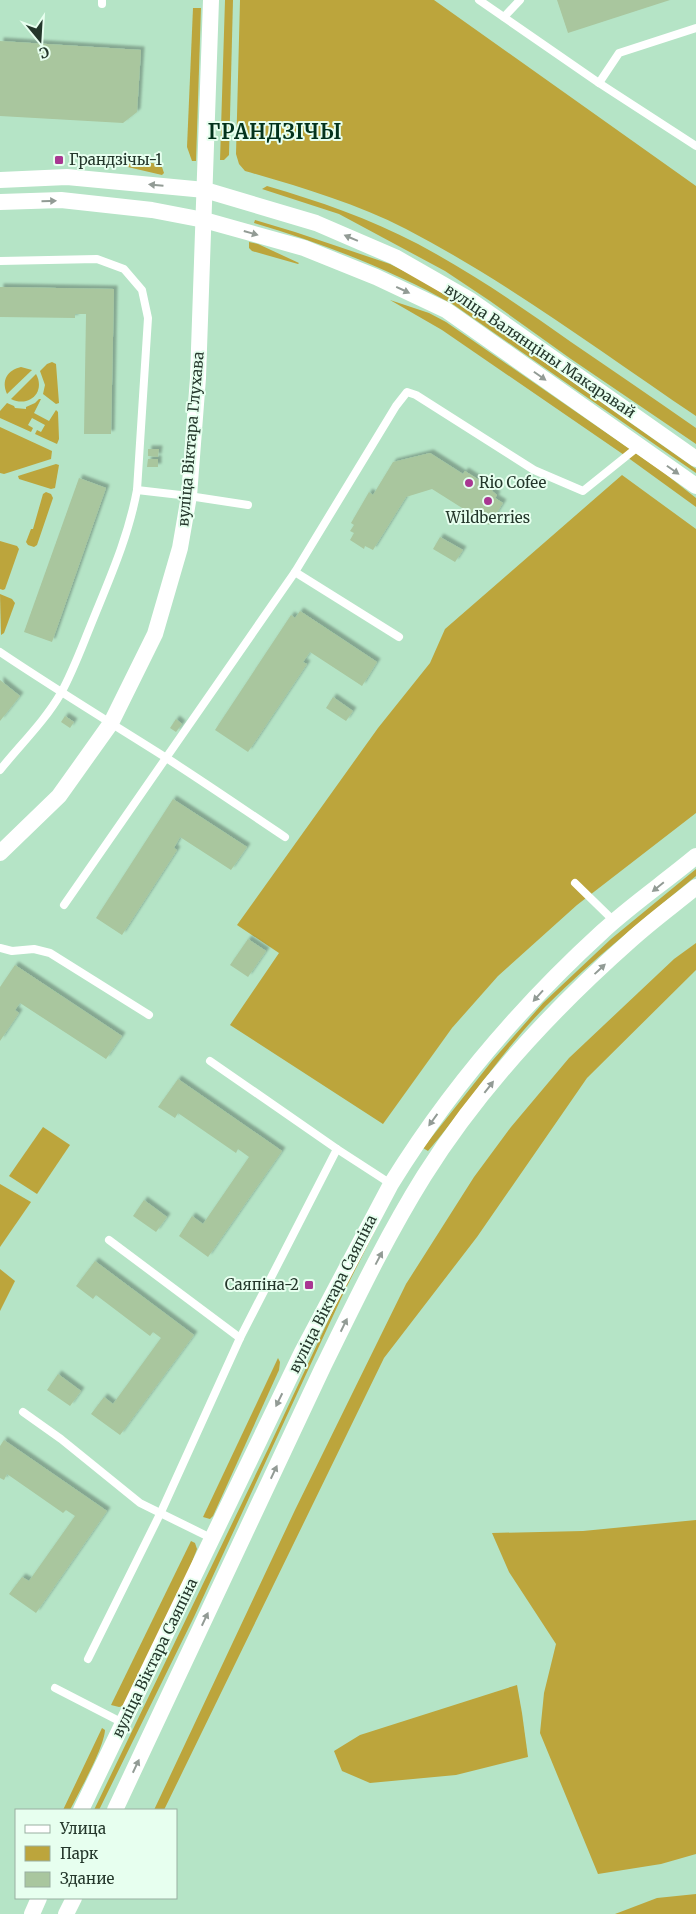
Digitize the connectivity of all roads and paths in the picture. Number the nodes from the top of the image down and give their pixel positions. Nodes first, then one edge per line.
1 (211, 0) edge
2 (479, 0) edge
3 (520, 0) edge
4 (504, 17) junction
5 (696, 28) edge
6 (599, 83) junction
7 (696, 146) edge
8 (0, 180) edge
9 (205, 190) junction
10 (0, 202) edge
11 (204, 220) junction
12 (0, 261) edge
13 (639, 446) junction
14 (696, 459) edge
15 (696, 486) edge
16 (137, 490) junction
17 (189, 496) junction
18 (248, 505) dead end
19 (295, 572) junction
20 (399, 637) dead end
21 (0, 652) edge
22 (61, 693) junction
23 (111, 723) junction
24 (167, 758) junction
25 (0, 770) edge
26 (285, 837) dead end
27 (0, 853) edge
28 (696, 856) edge
29 (576, 882) dead end
30 (696, 887) edge
31 (64, 905) dead end
32 (615, 922) junction
33 (0, 948) edge
34 (149, 1015) dead end
35 (210, 1061) dead end
36 (337, 1150) junction
37 (391, 1184) junction
38 (411, 1198) junction
39 (109, 1240) dead end
40 (240, 1338) junction
41 (23, 1412) dead end
42 (161, 1512) junction
43 (212, 1539) junction
44 (88, 1659) dead end
45 (55, 1688) dead end
46 (123, 1723) junction
47 (81, 1809) edge
48 (115, 1809) edge
49 (40, 1899) edge
50 (74, 1899) edge
51 (32, 1914) edge
52 (66, 1914) edge

1 - 9 street, вуліца Віктара Глухава
2 - 4 lane
3 - 4 lane
4 - 6 lane
5 - 6 lane
6 - 7 lane
9 -> 8 street, вуліца Валянціны Макаравай
9 - 11 street, вуліца Віктара Глухава
14 -> 9 street, вуліца Валянціны Макаравай
10 -> 11 street, вуліца Валянціны Макаравай
11 -> 13 street, вуліца Валянціны Макаравай
11 - 17 street, вуліца Віктара Глухава
12 - 16 lane
13 -> 15 street, вуліца Валянціны Макаравай
13 - 19 lane
16 - 17 lane
16 - 22 lane
17 - 18 lane
17 - 23 street, вуліца Віктара Глухава
19 - 20 lane
19 - 24 lane
21 - 22 lane
22 - 23 lane
22 - 25 lane
23 - 24 lane
23 - 27 street, вуліца Віктара Глухава
24 - 26 lane
24 - 31 lane
28 -> 32 street, вуліца Віктара Саяпіна
29 - 32 lane
38 -> 30 street, вуліца Віктара Саяпіна
32 -> 37 street, вуліца Віктара Саяпіна
33 - 34 lane
35 - 36 lane
36 - 37 lane
36 - 40 lane
37 - 38 street
37 -> 43 street, вуліца Віктара Саяпіна
48 -> 38 street, вуліца Віктара Саяпіна
39 - 40 lane
40 - 42 lane
41 - 42 lane
42 - 43 lane
42 - 44 lane
43 - 46 street, вуліца Віктара Саяпіна
45 - 46 lane
46 - 47 street, вуліца Віктара Саяпіна
49 - 51 street
50 - 52 street

